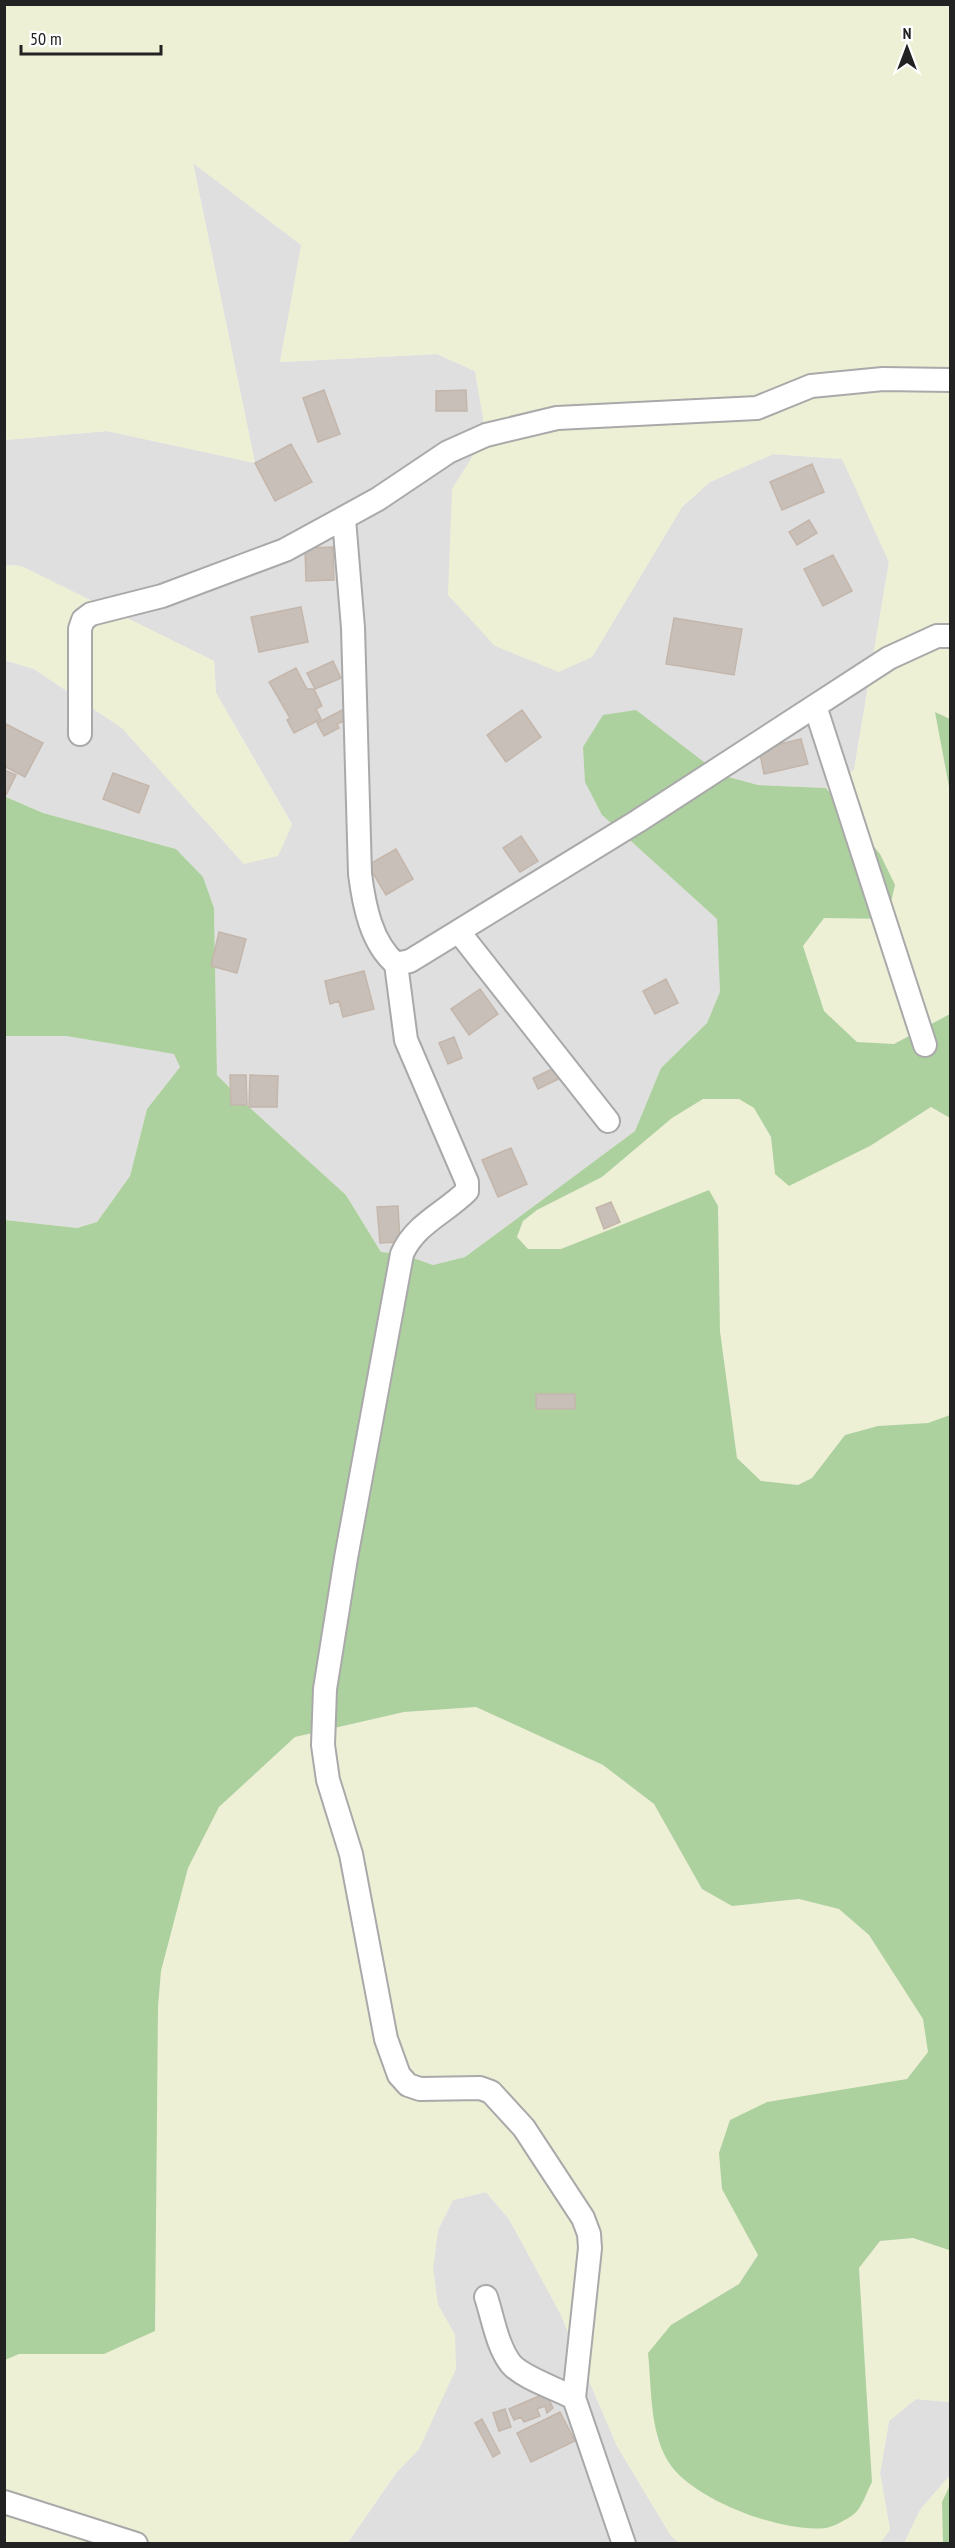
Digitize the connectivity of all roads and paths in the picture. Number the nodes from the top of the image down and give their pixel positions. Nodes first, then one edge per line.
1 (951, 380) edge
2 (344, 519) junction
3 (951, 636) edge
4 (815, 706) junction
5 (80, 734) dead end
6 (459, 932) junction
7 (396, 964) junction
8 (925, 1045) dead end
9 (608, 1121) dead end
10 (486, 2297) dead end
11 (574, 2398) junction
12 (4, 2502) edge
13 (136, 2544) edge
14 (624, 2544) edge

1 - 2 street
2 - 5 street
2 - 7 street
3 - 4 street
4 - 6 street
4 - 8 street
6 - 7 street
6 - 9 street
7 - 11 street
10 - 11 street
11 - 14 street
12 - 13 street

